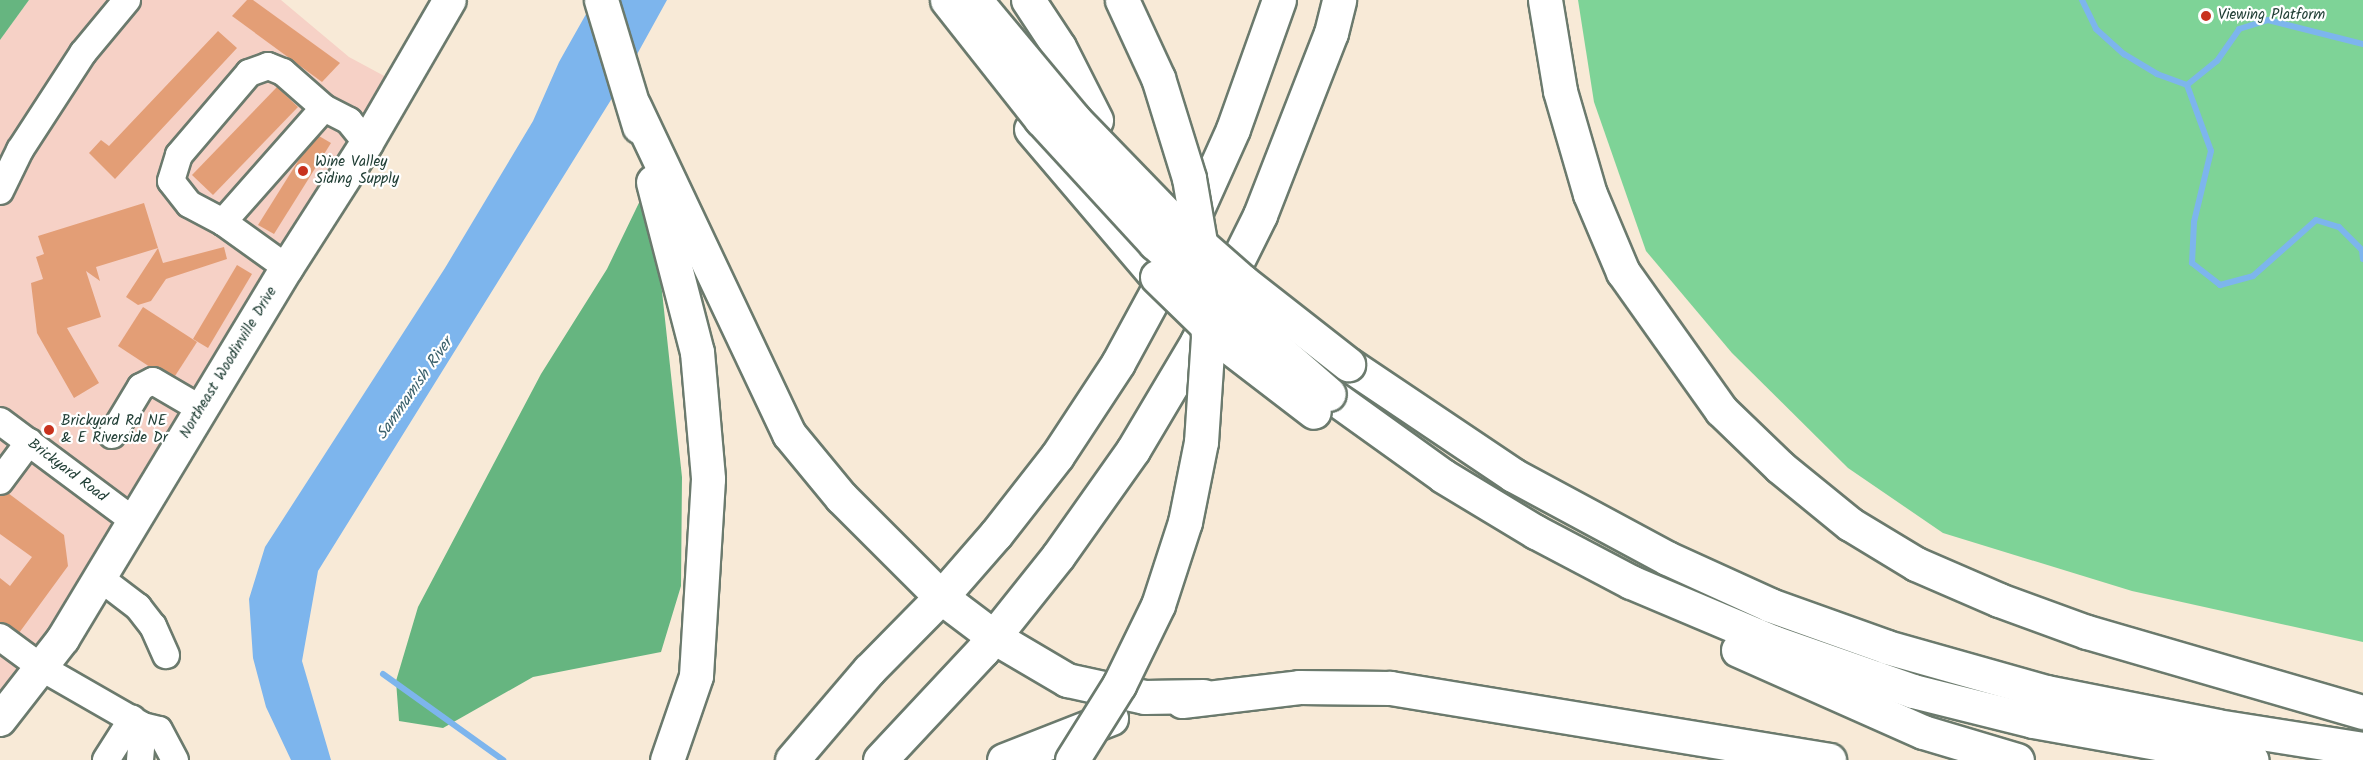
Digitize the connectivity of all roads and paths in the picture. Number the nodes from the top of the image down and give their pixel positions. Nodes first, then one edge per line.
1 (127, 0) edge
2 (450, 0) edge
3 (601, 0) edge
4 (931, 0) edge
5 (947, 0) edge
6 (975, 0) edge
7 (995, 0) edge
8 (1028, 0) edge
9 (1122, 0) edge
10 (1279, 0) edge
11 (1339, 0) edge
12 (1545, 0) edge
13 (324, 108) junction
14 (1096, 120) junction
15 (367, 143) junction
16 (0, 191) edge
17 (223, 222) junction
18 (686, 255) junction
19 (287, 268) junction
20 (1353, 359) junction
21 (1322, 403) junction
22 (201, 409) junction
23 (0, 421) edge
24 (112, 435) dead end
25 (29, 442) junction
26 (0, 481) edge
27 (134, 521) junction
28 (100, 578) junction
29 (941, 597) junction
30 (1707, 635) junction
31 (0, 637) edge
32 (994, 637) junction
33 (166, 655) dead end
34 (42, 668) junction
35 (1203, 696) junction
36 (2363, 712) edge
37 (0, 720) edge
38 (137, 723) junction
39 (2363, 734) edge
40 (2363, 749) edge
41 (106, 760) edge
42 (140, 760) edge
43 (175, 760) edge
44 (667, 760) edge
45 (792, 760) edge
46 (880, 760) edge
47 (1004, 760) edge
48 (1071, 760) edge
49 (1829, 760) edge
50 (2018, 760) edge
51 (2150, 760) edge
52 (2252, 760) edge

1 - 16 street
2 - 15 main road, Northeast Woodinville Drive
3 - 18 highway
4 - 21 highway, bridge
5 - 21 highway, bridge
6 - 20 highway, bridge
7 - 14 highway
8 - 14 highway
9 - 48 highway, bridge
10 - 29 highway
11 - 32 highway
12 - 36 highway
13 - 15 street
13 - 17 street
13 - 17 street
14 - 20 highway
15 - 19 main road, Northeast Woodinville Drive
17 - 19 street
18 - 29 highway
18 - 44 highway
19 - 22 main road, Northeast Woodinville Drive
20 - 39 highway
20 - 40 highway
21 - 30 highway
21 - 52 highway
22 - 24 street
22 - 27 main road, Northeast Woodinville Drive
23 - 25 street, Brickyard Road
25 - 26 street
25 - 27 street, Brickyard Road
27 - 28 main road, Northeast Woodinville Drive
28 - 33 street
28 - 34 main road, Northeast Woodinville Drive
29 - 32 highway
29 - 45 highway
30 - 50 highway
30 - 51 highway
31 - 34 street
32 - 35 highway
32 - 46 highway
34 - 37 main road, Northeast Woodinville Drive
34 - 38 street
35 - 47 highway
35 - 49 highway
38 - 41 street
38 - 42 street
38 - 43 street

